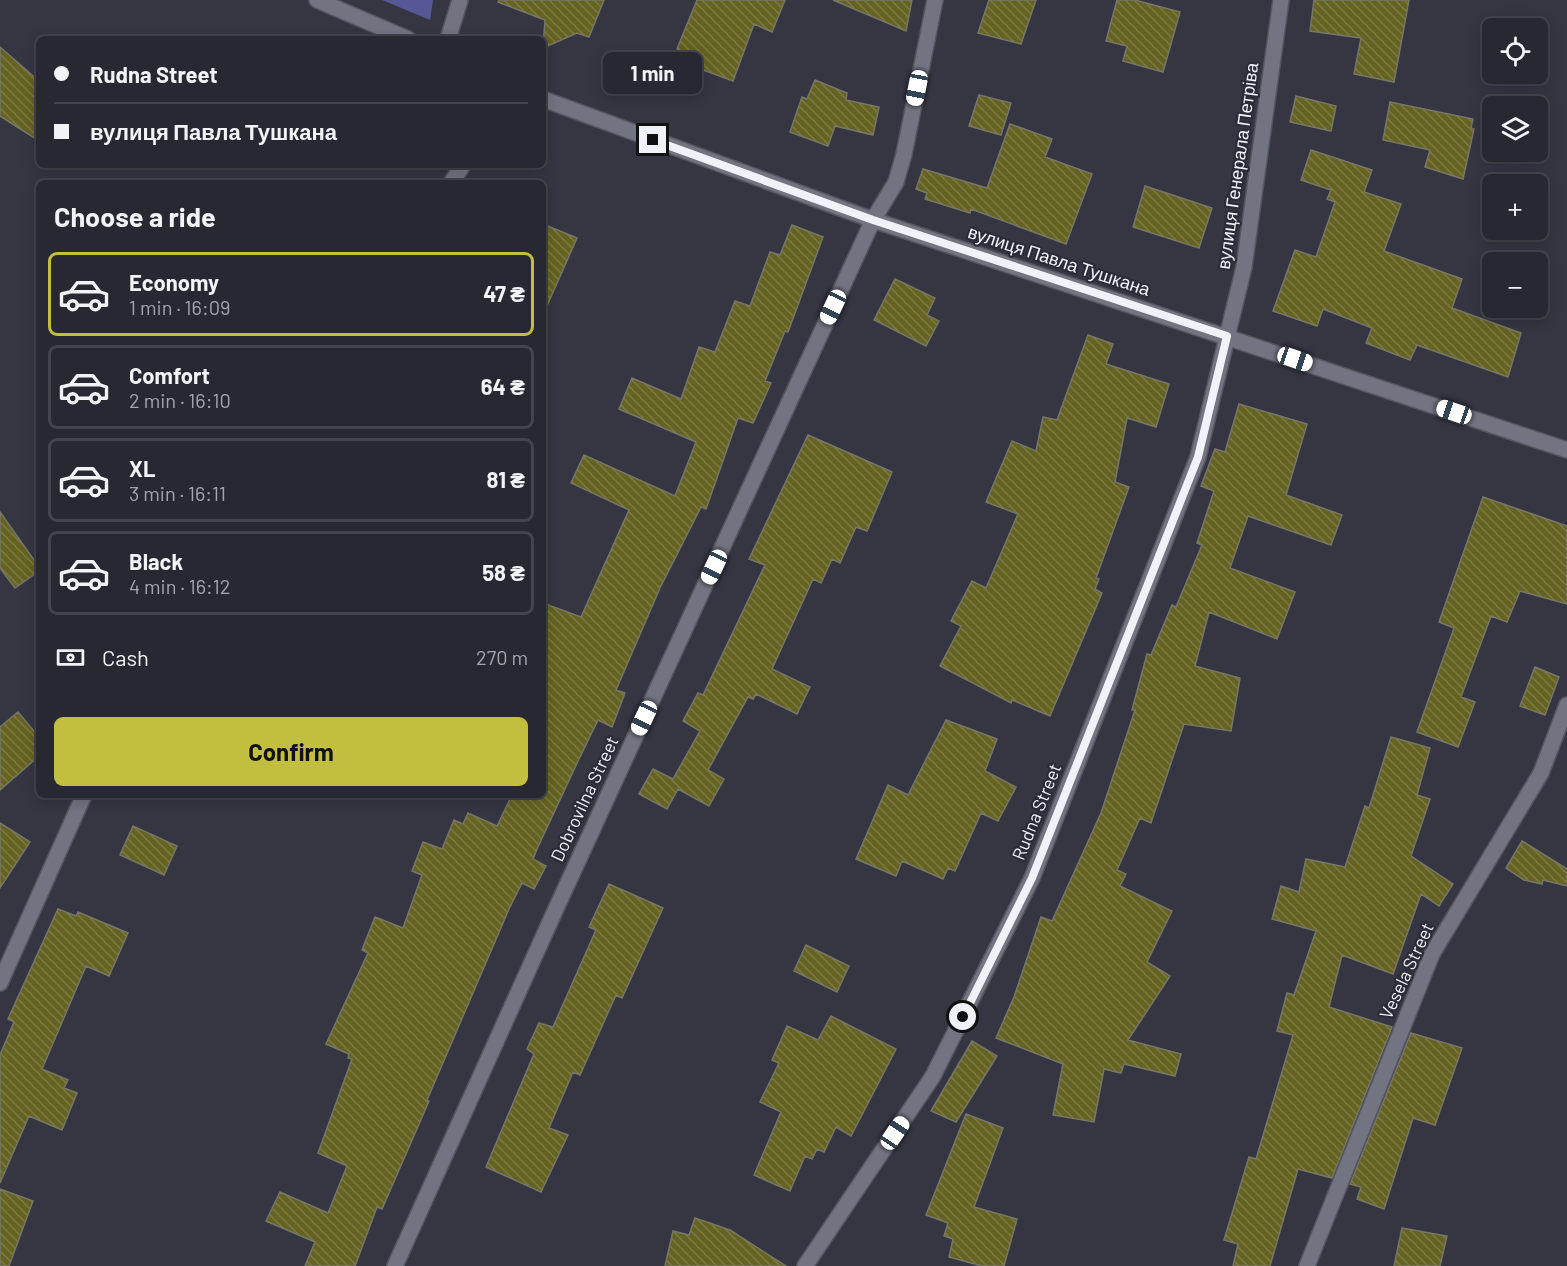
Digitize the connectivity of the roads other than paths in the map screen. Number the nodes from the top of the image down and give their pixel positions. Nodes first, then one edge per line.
1 (317, 0) edge
2 (460, 0) edge
3 (935, 0) edge
4 (1281, 0) edge
5 (401, 36) edge
6 (449, 36) edge
7 (546, 100) edge
8 (873, 220) junction
9 (1227, 336) junction
10 (1567, 450) edge
11 (1567, 705) edge
12 (83, 798) edge
13 (0, 983) edge
14 (395, 1266) edge
15 (805, 1266) edge
16 (1307, 1266) edge

1 - 5 street
2 - 6 street
3 - 8 street, Dobrovilna Street
4 - 9 street, вулиця Генерала Петріва
7 - 8 street, вулиця Павла Тушкана
8 - 9 street, вулиця Павла Тушкана
8 - 14 street, Dobrovilna Street
9 - 10 street, вулиця Павла Тушкана
9 - 15 street, Rudna Street
11 - 16 street, Vesela Street
12 - 13 street

